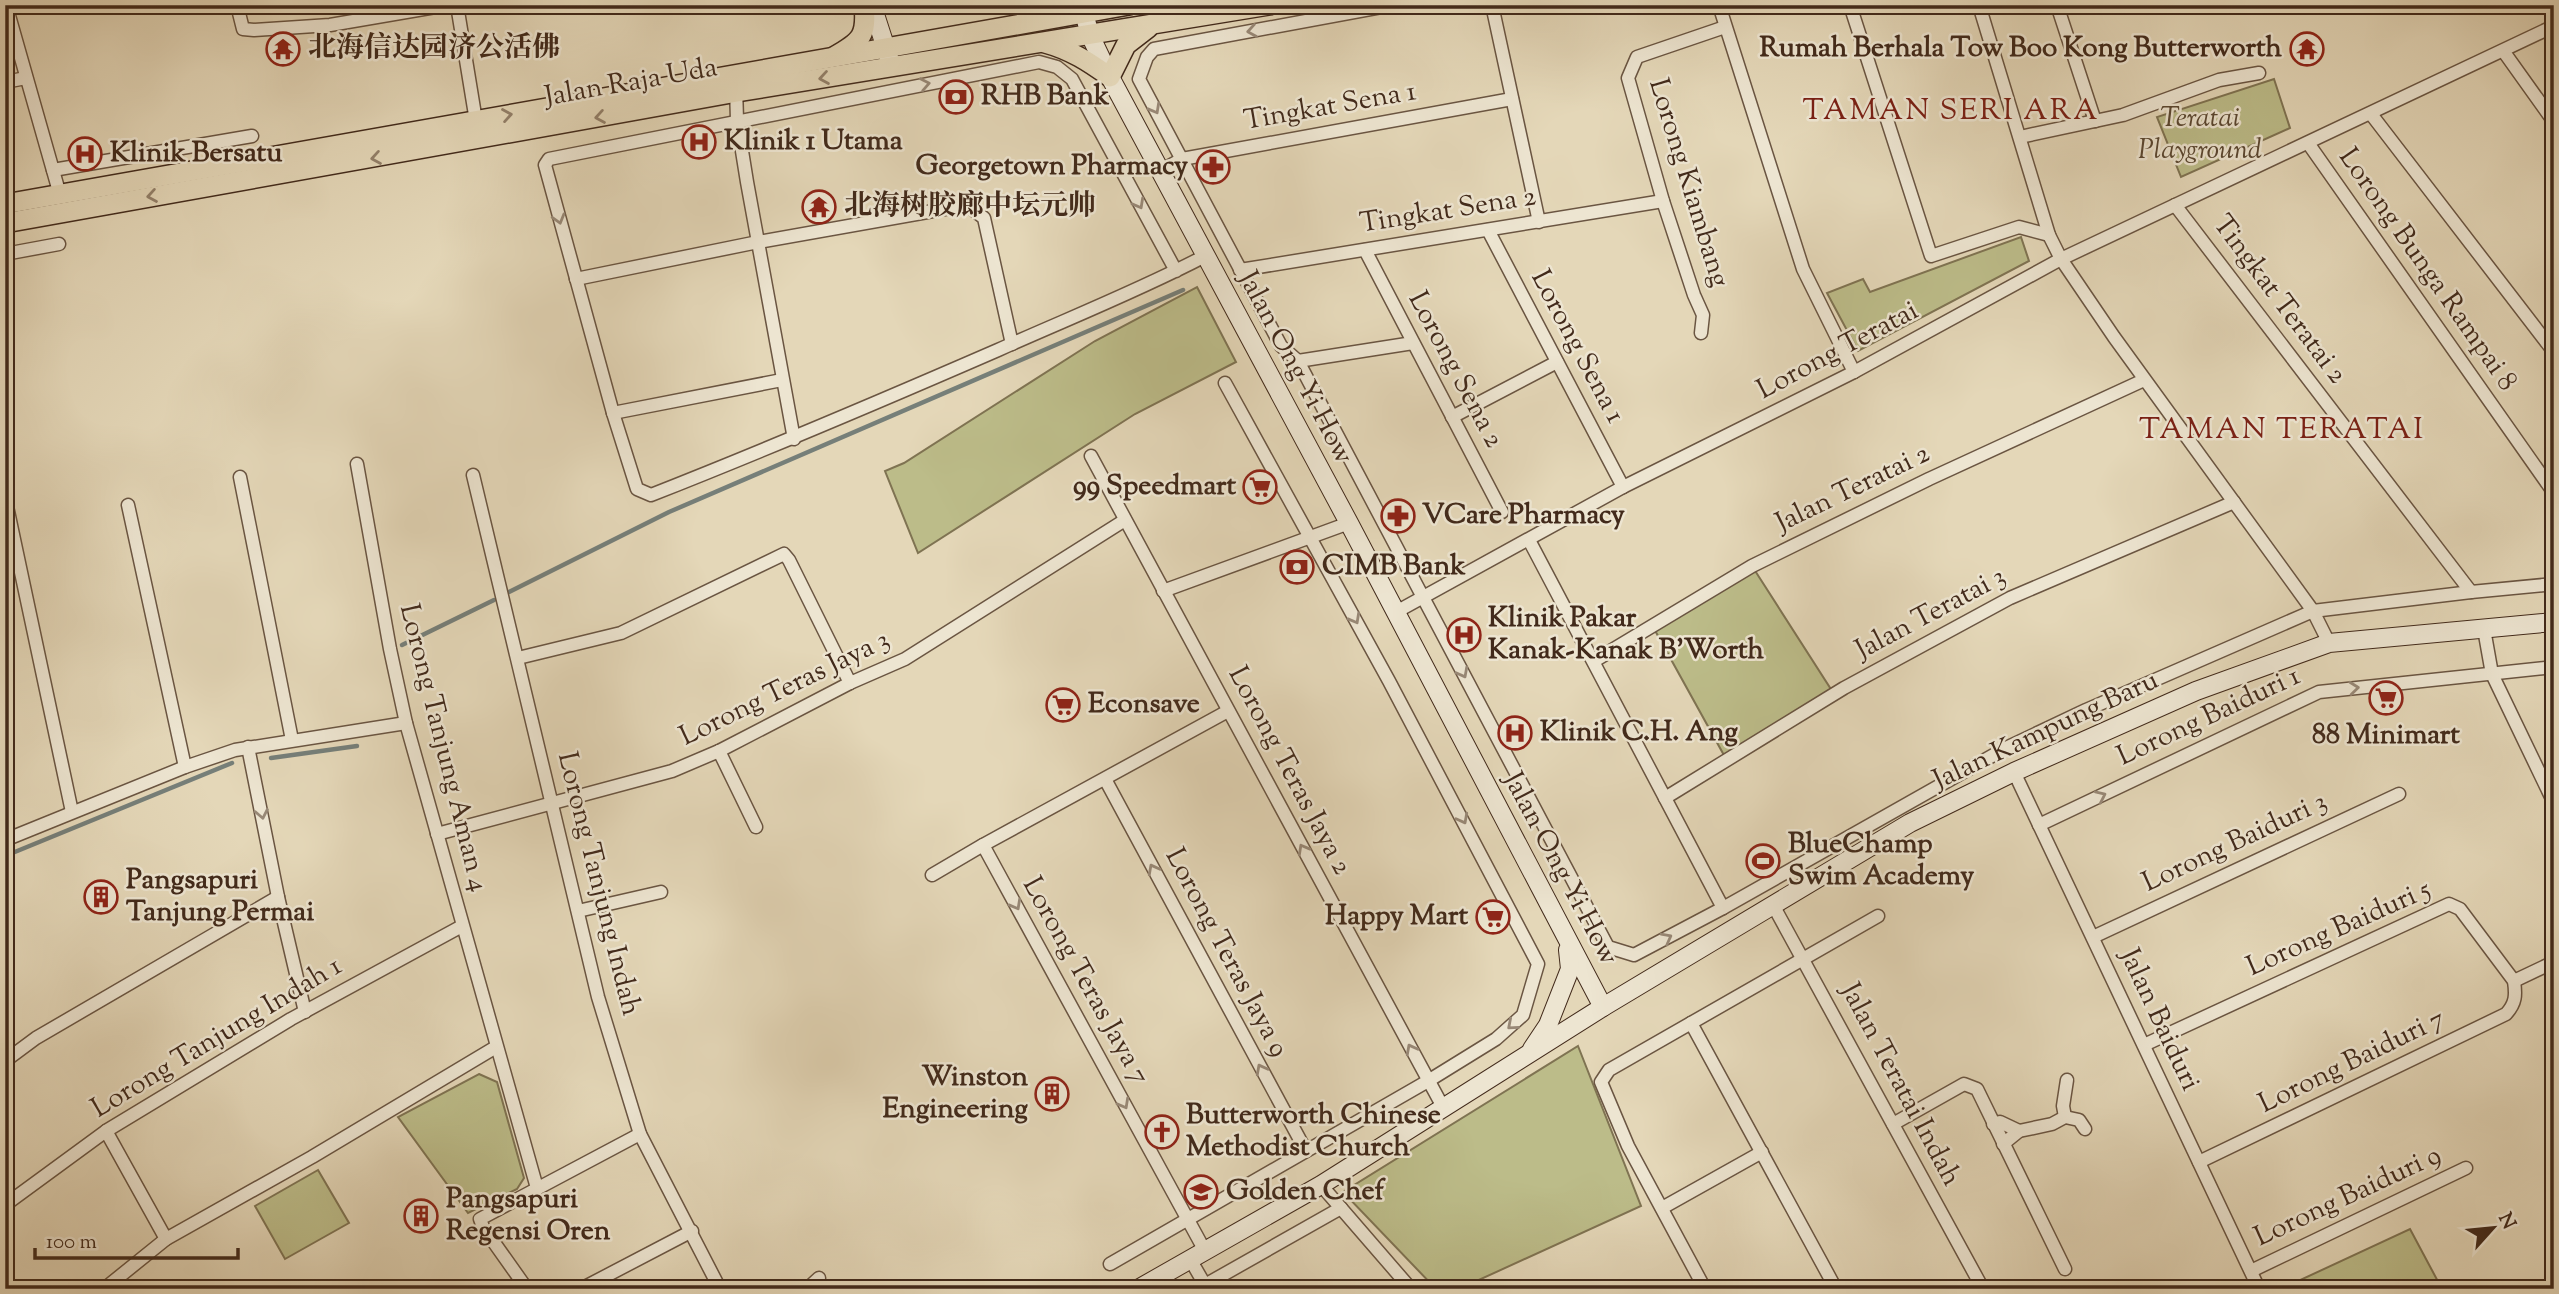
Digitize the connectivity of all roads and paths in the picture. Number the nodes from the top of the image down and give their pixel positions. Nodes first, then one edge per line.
1 (6, 5) edge
2 (237, 5) edge
3 (447, 5) edge
4 (457, 5) edge
5 (864, 5) edge
6 (872, 5) edge
7 (1129, 5) edge
8 (1269, 5) edge
9 (1392, 5) edge
10 (1492, 5) edge
11 (1719, 5) edge
12 (1850, 5) edge
13 (1979, 5) edge
14 (2057, 5) edge
15 (1084, 13) junction
16 (1151, 26) junction
17 (2554, 26) edge
18 (1725, 27) junction
19 (1090, 35) junction
20 (1041, 42) junction
21 (2504, 52) junction
22 (828, 59) junction
23 (889, 59) junction
24 (2259, 74) dead end
25 (1110, 77) junction
26 (26, 78) junction
27 (5, 82) edge
28 (736, 83) junction
29 (1512, 99) junction
30 (2371, 114) junction
31 (737, 120) junction
32 (476, 121) junction
33 (2095, 121) junction
34 (2554, 122) edge
35 (251, 136) dead end
36 (2020, 137) junction
37 (2308, 143) junction
38 (1182, 159) junction
39 (53, 170) junction
40 (1160, 171) junction
41 (60, 195) junction
42 (1663, 201) junction
43 (5, 204) edge
44 (2175, 205) junction
45 (1539, 222) junction
46 (5, 223) edge
47 (1488, 230) junction
48 (2049, 235) junction
49 (758, 242) junction
50 (60, 244) dead end
51 (1365, 250) junction
52 (5, 254) edge
53 (1205, 256) junction
54 (2061, 259) junction
55 (1240, 270) junction
56 (1176, 271) junction
57 (576, 279) junction
58 (1701, 332) dead end
59 (1413, 343) junction
60 (1012, 344) junction
61 (1281, 346) junction
62 (2554, 352) edge
63 (1260, 356) junction
64 (1298, 360) junction
65 (1557, 362) junction
66 (1854, 372) junction
67 (782, 380) junction
68 (2144, 380) junction
69 (1225, 383) dead end
70 (613, 413) junction
71 (1452, 417) junction
72 (794, 439) junction
73 (1091, 456) dead end
74 (357, 464) dead end
75 (473, 475) dead end
76 (240, 477) dead end
77 (1623, 487) junction
78 (2554, 493) edge
79 (5, 497) edge
80 (2234, 502) junction
81 (128, 505) dead end
82 (1502, 512) dead end
83 (1125, 520) junction
84 (1349, 523) junction
85 (1310, 538) junction
86 (1529, 540) junction
87 (2554, 584) edge
88 (1163, 591) junction
89 (2471, 592) junction
90 (1423, 596) junction
91 (2313, 611) junction
92 (1396, 612) junction
93 (2554, 622) edge
94 (2484, 629) junction
95 (2329, 643) junction
96 (518, 658) junction
97 (1594, 661) junction
98 (2554, 667) edge
99 (2492, 674) junction
100 (850, 683) junction
101 (1228, 711) junction
102 (406, 723) junction
103 (292, 740) junction
104 (248, 747) junction
105 (719, 751) junction
106 (184, 767) junction
107 (2014, 772) junction
108 (1105, 779) junction
109 (2399, 794) dead end
110 (1665, 798) junction
111 (2554, 803) edge
112 (552, 804) junction
113 (72, 812) junction
114 (2039, 825) junction
115 (756, 827) dead end
116 (437, 834) junction
117 (5, 840) edge
118 (983, 845) junction
119 (932, 875) dead end
120 (661, 892) dead end
121 (278, 897) junction
122 (1773, 905) junction
123 (1723, 908) junction
124 (578, 911) junction
125 (1878, 916) dead end
126 (462, 926) junction
127 (2093, 937) junction
128 (1566, 938) junction
129 (1803, 958) junction
130 (2554, 962) edge
131 (2514, 981) junction
132 (2516, 995) joint
133 (1603, 1007) junction
134 (305, 1012) junction
135 (1691, 1023) junction
136 (495, 1044) junction
137 (2144, 1045) junction
138 (1528, 1055) junction
139 (5, 1061) edge
140 (2067, 1080) dead end
141 (1428, 1081) junction
142 (1444, 1110) junction
143 (2065, 1117) junction
144 (1893, 1124) junction
145 (1993, 1124) junction
146 (2085, 1129) dead end
147 (106, 1131) junction
148 (2019, 1131) junction
149 (640, 1134) junction
150 (2003, 1144) junction
151 (1306, 1150) junction
152 (1762, 1152) junction
153 (2200, 1163) junction
154 (2466, 1168) dead end
155 (1321, 1185) junction
156 (537, 1188) junction
157 (5, 1205) edge
158 (1341, 1208) junction
159 (1662, 1209) junction
160 (1187, 1220) junction
161 (692, 1231) junction
162 (166, 1239) junction
163 (1198, 1255) junction
164 (1110, 1264) dead end
165 (2065, 1269) dead end
166 (2251, 1271) junction
167 (820, 1278) dead end
168 (1205, 1287) edge
169 (104, 1289) edge
170 (527, 1289) edge
171 (581, 1289) edge
172 (720, 1289) edge
173 (807, 1289) edge
174 (1138, 1289) edge
175 (1411, 1289) edge
176 (1705, 1289) edge
177 (1836, 1289) edge
178 (1983, 1289) edge
179 (2259, 1289) edge

1 - 26 street
2 - 3 street
4 - 32 street
5 - 22 main road
6 - 23 main road
7 - 15 main road, Jalan Raja Uda
8 - 16 main road, Jalan Raja Uda
9 -> 38 street, Jalan Ong Yi How
10 - 29 street
11 - 18 street
12 - 48 street
13 - 36 street
14 - 33 street
15 - 19 main road, Jalan Ong Yi How
15 - 23 main road, Jalan Raja Uda
16 - 19 main road, Jalan Raja Uda
16 - 25 main road
17 - 21 street, Lorong Teratai
18 - 42 street, Lorong Kiambang
18 - 66 street
19 - 20 main road, Jalan Raja Uda
19 - 25 main road, Jalan Ong Yi How
20 - 23 main road, Jalan Raja Uda
20 - 25 main road
21 - 30 street, Lorong Teratai
21 - 34 street
22 - 23 main road, Jalan Raja Uda
22 - 28 main road, Jalan Raja Uda
23 -> 28 main road, Jalan Raja Uda
24 - 33 street
25 - 40 main road, Jalan Ong Yi How
26 - 27 street
26 - 39 street
28 - 31 street
32 -> 28 main road, Jalan Raja Uda
28 -> 46 main road, Jalan Raja Uda
29 - 38 street, Tingkat Sena 1
29 - 45 street
30 - 37 street, Lorong Teratai
30 - 62 street
31 - 49 street
31 -> 56 street
31 -> 57 street
32 - 41 main road, Jalan Raja Uda
33 - 36 street
35 - 39 street
36 - 48 street
37 - 44 street, Lorong Teratai
37 - 78 street, Lorong Bunga Rampai 8
38 - 40 street, Tingkat Sena 1
38 - 55 street, Jalan Ong Yi How
39 - 41 street
40 - 53 main road, Jalan Ong Yi How
41 - 43 main road, Jalan Raja Uda
42 - 45 street, Tingkat Sena 2
42 - 58 street, Lorong Kiambang
44 - 54 street, Lorong Teratai
44 - 89 street, Tingkat Teratai 2
45 - 47 street, Tingkat Sena 2
47 - 51 street, Tingkat Sena 2
47 - 65 street, Lorong Sena 1
48 - 54 street
49 - 57 street
49 - 60 street
49 - 67 street
50 - 52 street
51 - 55 street, Tingkat Sena 2
51 - 59 street, Lorong Sena 2
53 - 56 street
53 - 63 main road, Jalan Ong Yi How
54 - 66 street, Lorong Teratai
54 - 68 street
55 - 61 street, Jalan Ong Yi How
56 - 60 street
57 - 70 street
59 - 64 street
59 - 71 street, Lorong Sena 2
60 - 72 street
61 - 63 street
61 - 64 street, Jalan Ong Yi How
63 - 84 main road, Jalan Ong Yi How
64 - 90 street, Jalan Ong Yi How
65 - 71 street
65 - 77 street, Lorong Sena 1
66 - 77 street, Lorong Teratai
67 - 70 street
67 - 72 street
68 - 80 street
68 - 97 street, Jalan Teratai 2
69 - 85 street
70 - 72 street
71 - 82 street, Lorong Sena 2
73 - 83 street, Lorong Teras Jaya 2
74 - 102 street, Lorong Tanjung Aman 4
75 - 96 street, Lorong Tanjung Indah
76 - 103 street
77 - 86 street, Lorong Teratai
79 - 113 street
80 - 91 street
80 - 110 street, Jalan Teratai 3
81 - 106 street
83 - 88 street, Lorong Teras Jaya 2
83 - 100 street, Lorong Teras Jaya 3
84 - 85 street
84 - 92 main road, Jalan Ong Yi How
85 - 88 street
85 -> 141 street
86 - 90 street, Lorong Teratai
86 - 97 street
87 - 89 street, Jalan Ong Yi How
88 - 101 street, Lorong Teras Jaya 2
89 - 91 street, Jalan Ong Yi How
90 - 92 street, Lorong Teratai
90 -> 123 street, Jalan Ong Yi How
91 - 95 street
91 - 123 street, Jalan Ong Yi How
92 - 128 main road, Jalan Ong Yi How
93 - 94 main road, Jalan Kampung Baru
94 - 95 main road, Jalan Kampung Baru
94 - 99 street
95 - 107 main road, Jalan Kampung Baru
96 - 100 street
96 - 112 street, Lorong Tanjung Indah
97 - 110 street
98 - 99 street, Lorong Baiduri 1
99 - 111 street
114 -> 99 street, Lorong Baiduri 1
100 - 105 street, Lorong Teras Jaya 3
101 - 108 street
141 -> 101 street, Lorong Teras Jaya 2
102 - 103 street
102 - 116 street, Lorong Tanjung Aman 4
103 - 104 street
104 - 106 street
104 -> 121 street
105 - 112 street, Lorong Teras Jaya 3
105 - 115 street
106 - 113 street
107 - 114 street, Jalan Baiduri
107 - 122 main road, Jalan Kampung Baru
108 - 118 street
151 -> 108 street, Lorong Teras Jaya 9
109 - 127 street, Lorong Baiduri 3
110 - 123 street
112 - 116 street, Lorong Teras Jaya 3
112 - 124 street, Lorong Tanjung Indah
113 - 117 street
114 - 127 street, Jalan Baiduri
116 - 126 street, Lorong Tanjung Aman 4
118 - 119 street
118 -> 160 street, Lorong Teras Jaya 7
120 - 124 street
121 - 134 street
121 - 139 street
122 - 129 street, Jalan Teratai Indah
122 - 133 main road, Jalan Kampung Baru
124 - 149 street, Lorong Tanjung Indah
125 - 129 street
126 - 134 street, Lorong Tanjung Indah 1
126 - 136 street, Lorong Tanjung Aman 4
127 - 137 street, Jalan Baiduri
128 - 133 main road, Jalan Ong Yi How
128 - 138 main road
129 - 135 street
129 - 144 street, Jalan Teratai Indah
130 - 131 street
131 - 132 street, Lorong Baiduri 5
131 - 137 street, Lorong Baiduri 5
132 - 153 street, Lorong Baiduri 7
133 - 138 main road, Jalan Ong Yi How
134 - 147 street, Lorong Tanjung Indah 1
135 - 152 street
135 - 159 street
136 - 156 street, Lorong Tanjung Aman 4
136 - 162 street
137 - 153 street, Jalan Baiduri
138 - 142 main road, Jalan Ong Yi How
140 - 143 street
141 - 142 street, Lorong Teras Jaya 2
141 - 151 street
142 - 155 main road, Jalan Ong Yi How
143 - 146 street
143 - 148 street
144 - 145 street
144 - 178 street, Jalan Teratai Indah
145 - 148 street
145 - 150 street
147 - 157 street, Lorong Tanjung Indah 1
147 - 162 street
148 - 150 street
149 - 156 street
149 - 161 street, Lorong Tanjung Indah
150 - 165 street
151 - 160 street
152 - 159 street
152 - 177 street
153 - 166 street, Jalan Baiduri
154 - 166 street, Lorong Baiduri 9
155 - 158 street
155 - 163 main road, Jalan Ong Yi How
156 - 170 street
158 - 168 street
158 - 175 street
159 - 176 street
160 - 163 street, Lorong Teras Jaya 7
160 - 164 street
161 - 171 street
161 - 172 street, Lorong Tanjung Indah
162 - 169 street
163 - 168 street, Lorong Teras Jaya 7
163 - 174 main road, Jalan Ong Yi How
166 - 179 street, Jalan Baiduri
167 - 173 street

